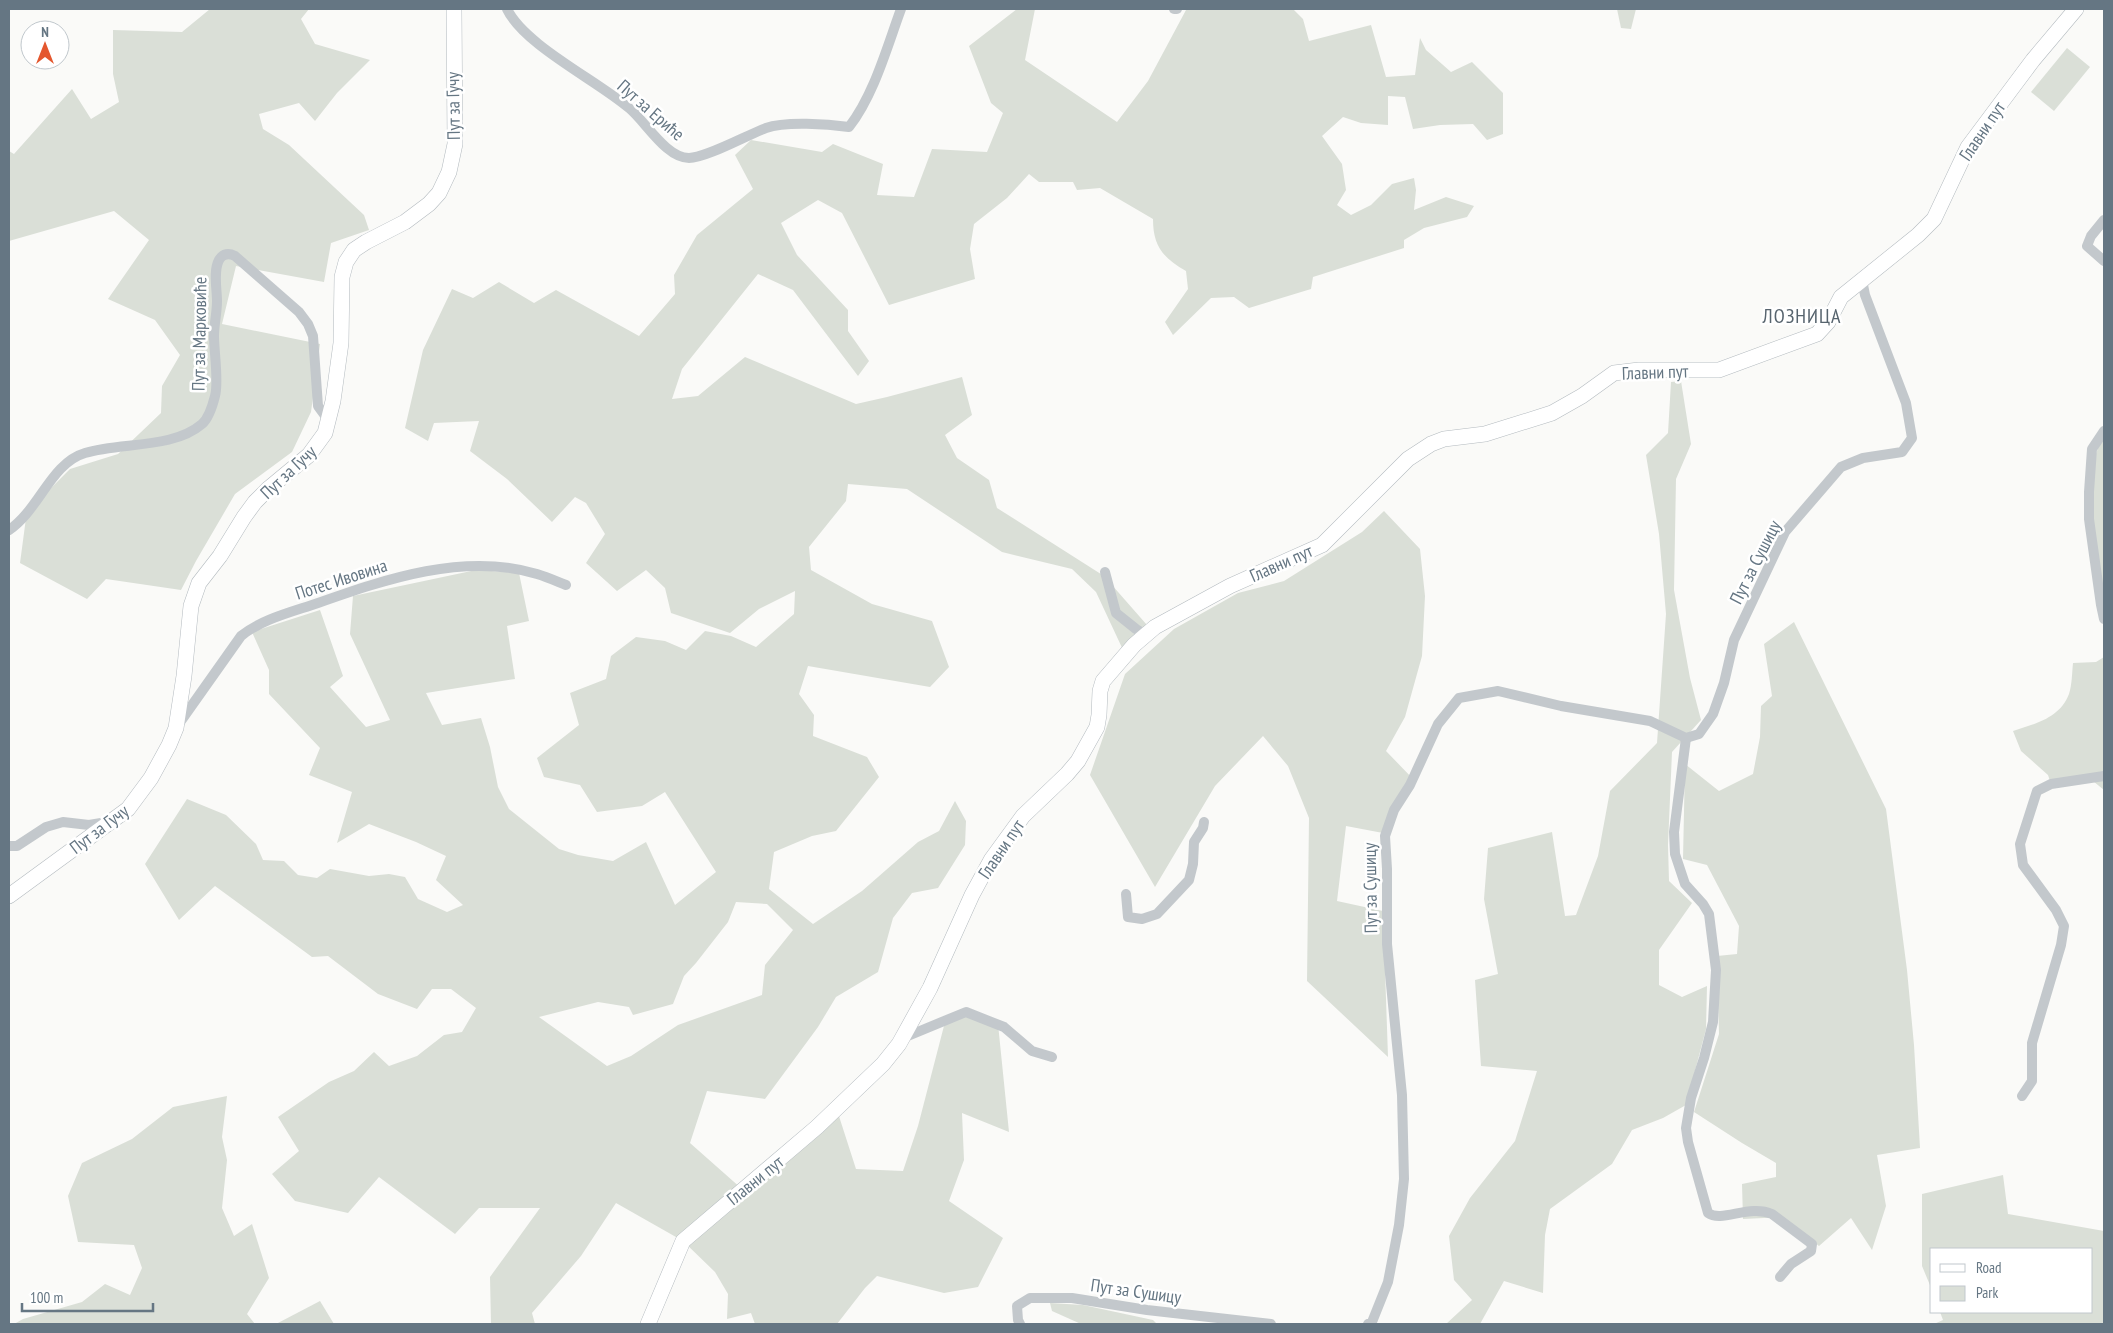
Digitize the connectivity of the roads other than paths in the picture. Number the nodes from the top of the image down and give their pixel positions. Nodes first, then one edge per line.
1 (454, 9) edge
2 (507, 9) edge
3 (901, 9) edge
4 (2076, 9) edge
5 (2104, 220) edge
6 (2104, 261) edge
7 (1865, 280) junction
8 (329, 421) junction
9 (2104, 431) edge
10 (9, 530) edge
11 (1105, 572) dead end
12 (566, 585) dead end
13 (2104, 619) edge
14 (1146, 635) junction
15 (176, 728) junction
16 (1686, 738) junction
17 (2104, 776) edge
18 (113, 822) junction
19 (1204, 822) dead end
20 (9, 846) edge
21 (1126, 894) dead end
22 (9, 896) edge
23 (903, 1038) junction
24 (1052, 1056) dead end
25 (2022, 1096) dead end
26 (1780, 1276) dead end
27 (648, 1324) edge
28 (1020, 1324) edge
29 (1271, 1324) edge
30 (1368, 1324) edge

1 - 8 street, Пут за Гучу
2 - 3 street, Пут за Ериће
4 - 7 street, Главни пут
5 - 6 street
7 - 14 street, Главни пут
7 - 16 street, Пут за Сушицу
8 - 10 street, Пут за Марковиће
8 - 15 street, Пут за Гучу
9 - 13 street
11 - 14 street
12 - 15 street, Потес Ивовина
14 - 23 street, Главни пут
15 - 18 street, Пут за Гучу
16 - 26 street
16 - 30 street, Пут за Сушицу
17 - 25 street
18 - 20 street
18 - 22 street, Пут за Гучу
19 - 21 street
23 - 24 street
23 - 27 street, Главни пут
28 - 29 street, Пут за Сушицу

